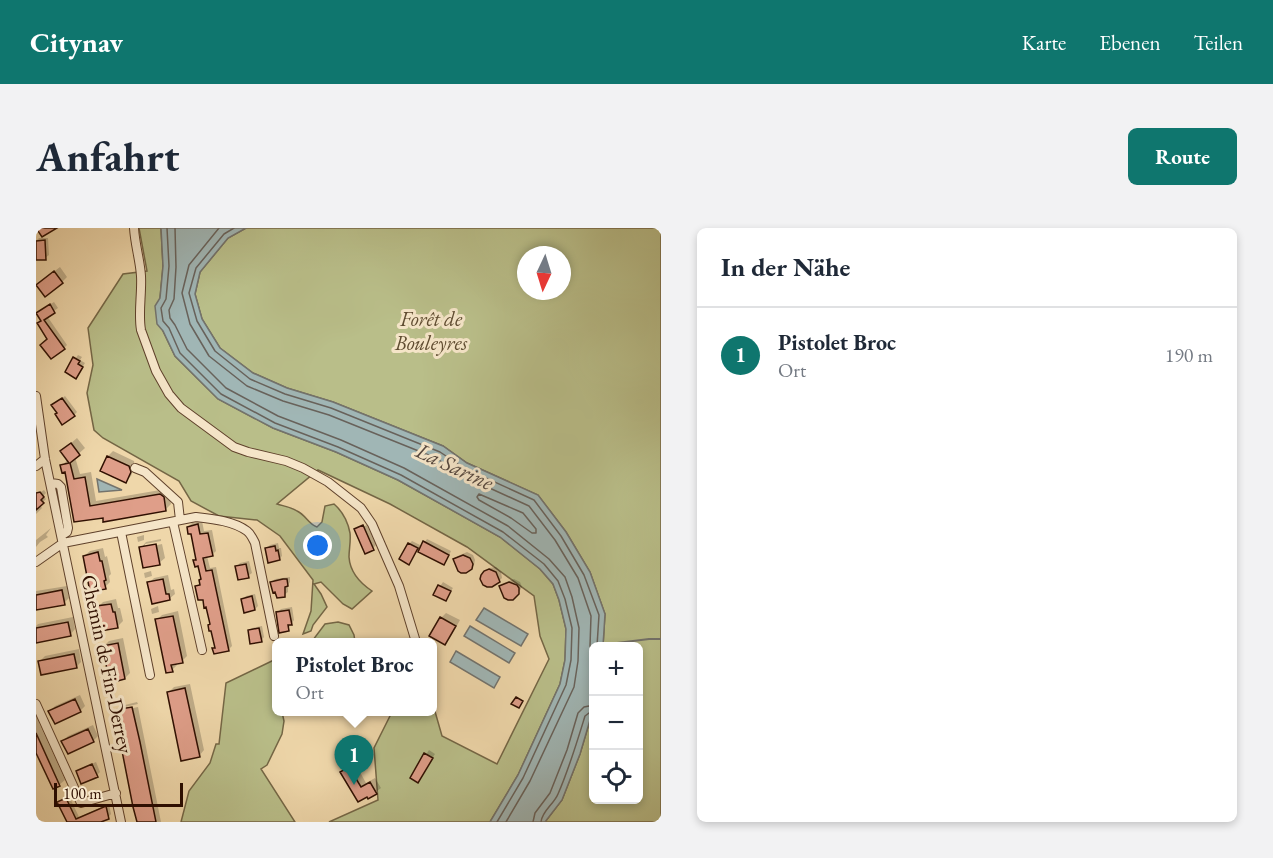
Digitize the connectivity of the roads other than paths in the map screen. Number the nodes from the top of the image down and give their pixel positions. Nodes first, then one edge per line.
1 (134, 228) edge
2 (36, 396) edge
3 (45, 459) junction
4 (36, 466) edge
5 (135, 468) dead end
6 (177, 521) junction
7 (121, 532) junction
8 (63, 539) junction
9 (36, 562) edge
10 (274, 636) dead end
11 (415, 638) edge
12 (202, 650) dead end
13 (150, 675) dead end
14 (36, 704) edge
15 (116, 793) junction
16 (121, 822) edge

1 - 11 street
2 - 3 street, Chemin de Fin-Derrey
3 - 4 street
3 - 8 street, Chemin de Fin-Derrey
5 - 6 street
6 - 7 street
6 - 10 street
6 - 12 street
7 - 8 street
7 - 13 street
8 - 9 street
8 - 15 street, Chemin de Fin-Derrey
14 - 15 street
15 - 16 street, Chemin de Fin-Derrey

